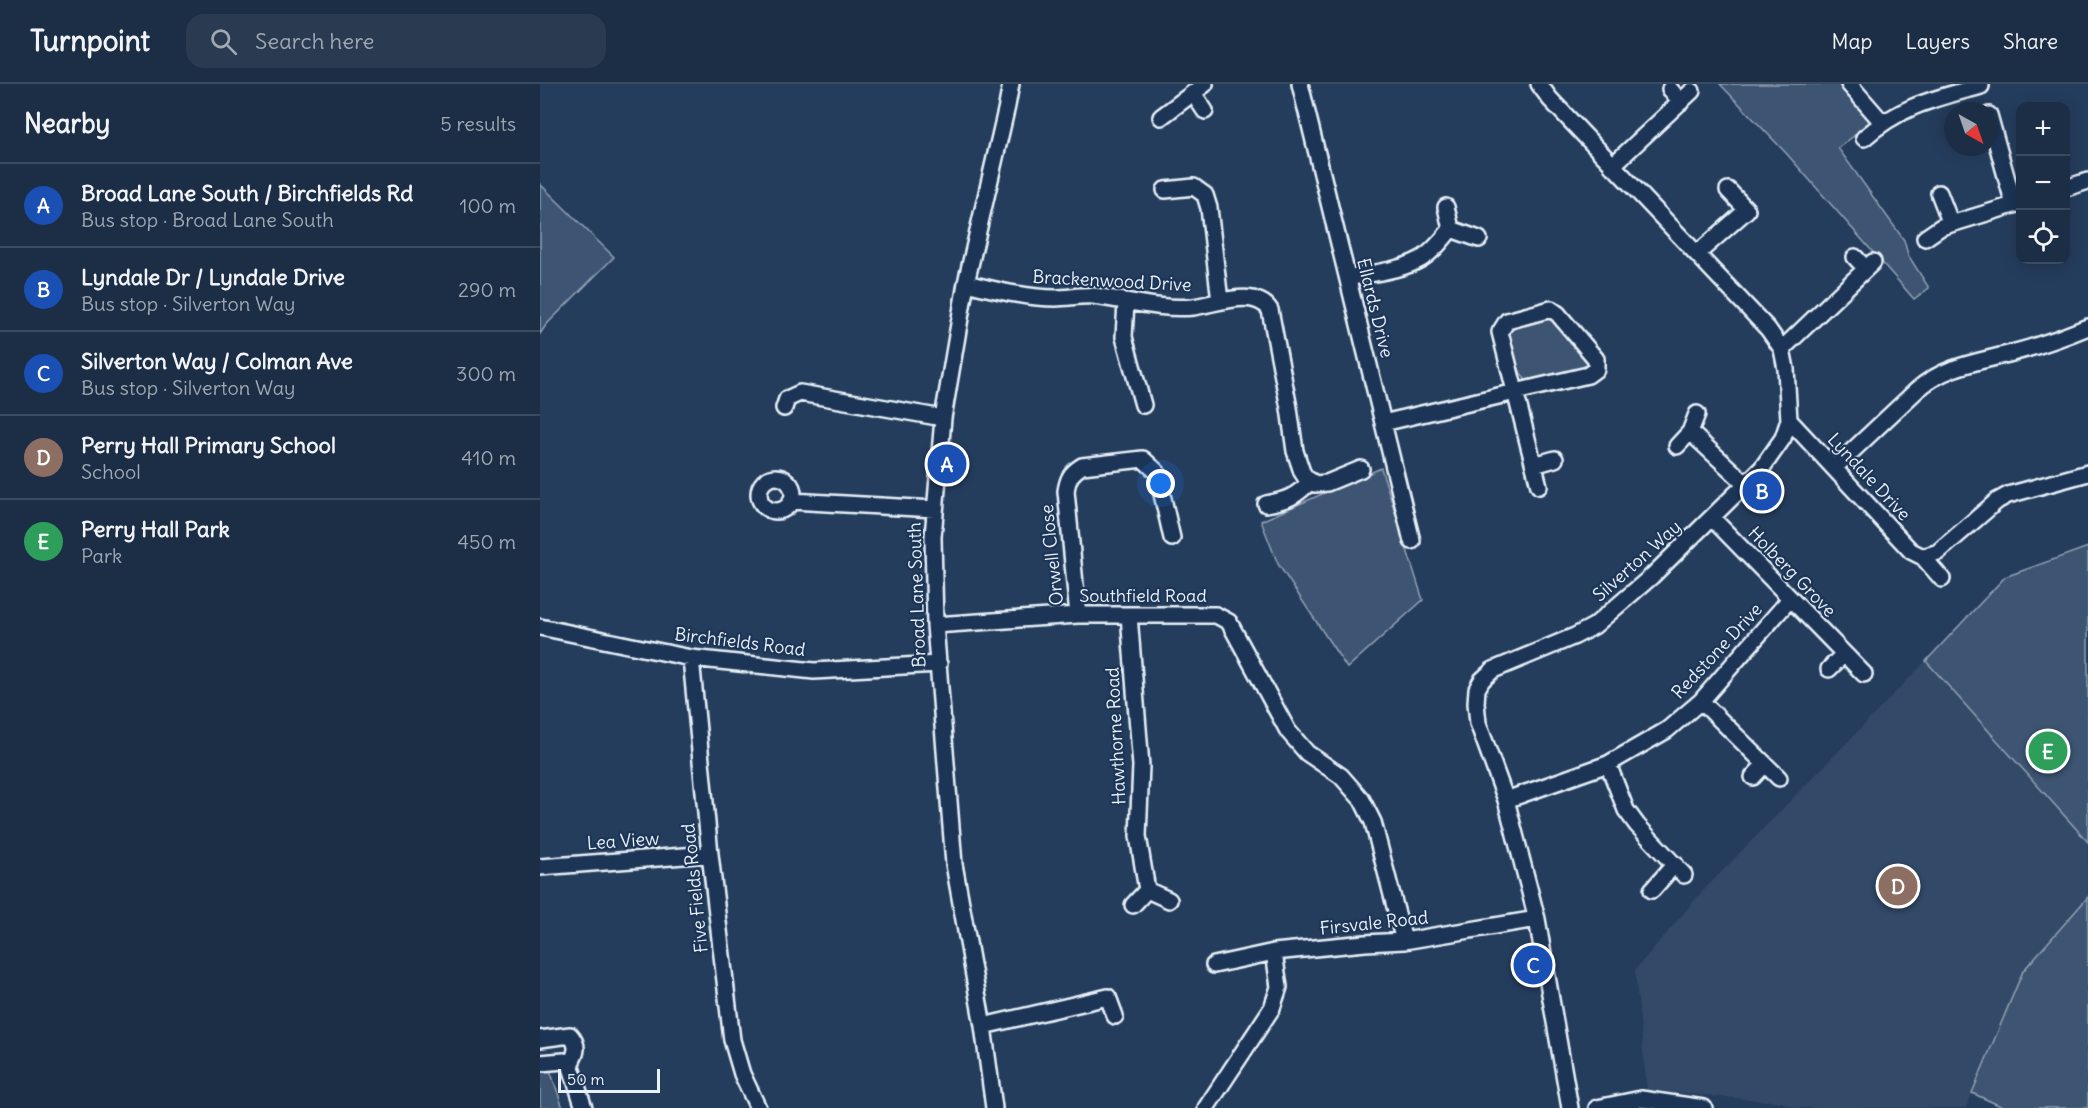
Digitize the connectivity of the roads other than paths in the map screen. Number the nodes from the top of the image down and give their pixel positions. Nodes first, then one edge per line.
1 (1011, 84) edge
2 (1300, 84) edge
3 (1539, 84) edge
4 (1849, 84) edge
5 (1981, 85) edge
6 (1199, 89) edge
7 (1670, 89) dead end
8 (1986, 102) edge
9 (1205, 111) dead end
10 (1161, 117) dead end
11 (1882, 122) junction
12 (1864, 138) dead end
13 (1998, 142) edge
14 (1612, 166) junction
15 (2088, 181) edge
16 (2070, 187) edge
17 (1165, 190) dead end
18 (1728, 190) dead end
19 (1938, 193) dead end
20 (2016, 201) edge
21 (2016, 204) edge
22 (1446, 207) dead end
23 (1951, 224) junction
24 (1450, 229) junction
25 (1925, 238) dead end
26 (1479, 239) dead end
27 (1698, 253) junction
28 (1855, 257) dead end
29 (1348, 279) junction
30 (966, 283) junction
31 (1220, 301) junction
32 (1126, 302) junction
33 (2088, 327) edge
34 (1782, 349) junction
35 (1516, 391) junction
36 (1143, 405) dead end
37 (784, 408) dead end
38 (1696, 414) dead end
39 (943, 418) junction
40 (1789, 420) junction
41 (1383, 423) junction
42 (1690, 432) junction
43 (1677, 446) dead end
44 (1555, 459) dead end
45 (1534, 465) junction
46 (1834, 468) junction
47 (1361, 469) dead end
48 (2088, 473) edge
49 (1311, 481) junction
50 (1746, 484) junction
51 (1539, 486) dead end
52 (791, 501) dead end
53 (1266, 504) dead end
54 (935, 509) junction
55 (1712, 518) junction
56 (1172, 538) dead end
57 (1412, 541) dead end
58 (1923, 556) junction
59 (1942, 579) dead end
60 (1790, 599) junction
61 (1078, 615) junction
62 (1129, 615) junction
63 (935, 625) junction
64 (540, 627) edge
65 (1844, 654) junction
66 (691, 658) junction
67 (939, 664) junction
68 (1829, 669) dead end
69 (1864, 674) dead end
70 (1701, 701) junction
71 (1608, 764) junction
72 (1765, 764) junction
73 (1753, 777) dead end
74 (1779, 778) dead end
75 (1506, 800) junction
76 (710, 854) junction
77 (540, 867) edge
78 (1147, 890) junction
79 (1652, 890) dead end
80 (1168, 900) dead end
81 (1133, 905) dead end
82 (1537, 919) junction
83 (1404, 941) junction
84 (1275, 952) junction
85 (1214, 965) dead end
86 (1115, 1016) dead end
87 (982, 1026) junction
88 (540, 1039) edge
89 (540, 1064) edge
90 (570, 1064) junction
91 (584, 1108) edge
92 (758, 1108) edge
93 (994, 1108) edge
94 (1206, 1108) edge
95 (1570, 1108) edge
96 (1597, 1108) edge
97 (1704, 1108) edge

1 - 30 street, Broad Lane South
2 - 29 street, Ellards Drive
3 - 14 street, Silverton Way
4 - 11 street
5 - 8 street
5 - 11 street
6 - 9 street
6 - 10 street
7 - 14 street
11 - 12 street
13 - 20 street
14 - 27 street, Silverton Way
15 - 16 street
17 - 31 street
18 - 27 street
19 - 23 street
21 - 23 street
22 - 24 street
23 - 25 street
24 - 26 street
24 - 29 street
27 - 34 street, Silverton Way
28 - 34 street
29 - 41 street, Ellards Drive
30 - 32 street, Brackenwood Drive
30 - 39 street, Broad Lane South
31 - 32 street, Brackenwood Drive
31 - 49 street, Brackenwood Drive
32 - 36 street
33 - 46 street
34 - 40 street, Silverton Way
35 - 35 street
35 - 41 street
35 - 45 street
37 - 39 street
38 - 42 street
39 - 54 street, Broad Lane South
40 - 46 street, Lyndale Drive
40 - 50 street, Silverton Way
41 - 57 street, Ellards Drive
42 - 43 street
42 - 50 street
44 - 45 street
45 - 51 street
46 - 58 street, Lyndale Drive
47 - 49 street
48 - 58 street
49 - 53 street
50 - 55 street, Silverton Way
52 - 54 street
54 - 63 street, Broad Lane South
55 - 60 street, Holberg Grove
55 - 75 street, Silverton Way
56 - 61 street, Orwell Close
58 - 59 street, Lyndale Drive
60 - 65 street, Holberg Grove
60 - 70 street, Redstone Drive
61 - 62 street, Southfield Road
61 - 63 street, Southfield Road
62 - 78 street, Hawthorne Road
62 - 83 street, Southfield Road
63 - 67 street, Broad Lane South
64 - 66 street, Birchfields Road
65 - 68 street
65 - 69 street, Holberg Grove
66 - 67 street, Birchfields Road
66 - 76 street, Five Fields Road
67 - 87 street, Broad Lane South
70 - 71 street, Redstone Drive
70 - 72 street
71 - 75 street, Redstone Drive
71 - 79 street
72 - 73 street
72 - 74 street
75 - 82 street, Silverton Way
76 - 77 street, Lea View
76 - 92 street, Five Fields Road
78 - 80 street
78 - 81 street
82 - 83 street, Firsvale Road
82 - 95 street, Silverton Way
83 - 84 street, Firsvale Road
84 - 85 street, Firsvale Road
84 - 94 street
86 - 87 street
87 - 93 street, Broad Lane South
88 - 90 street
89 - 90 street
90 - 91 street
96 - 97 street

